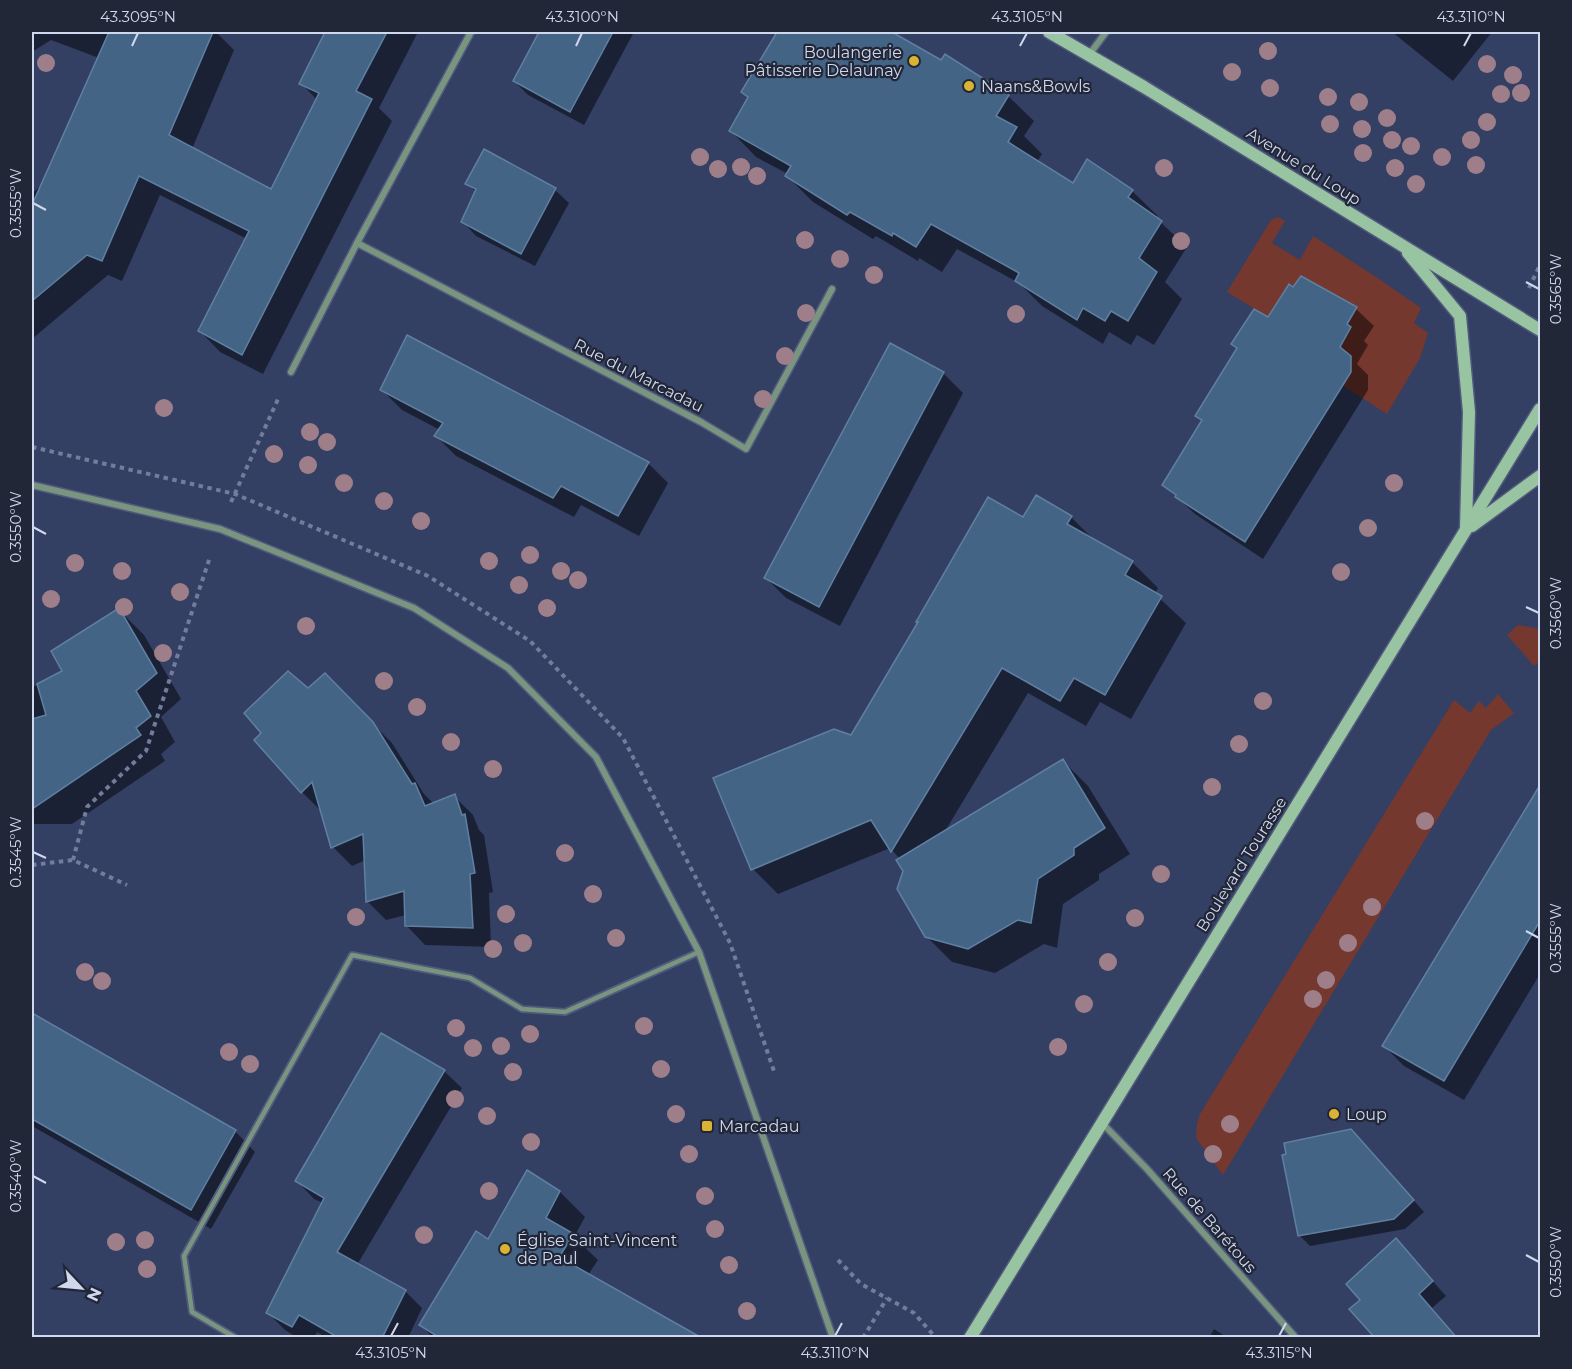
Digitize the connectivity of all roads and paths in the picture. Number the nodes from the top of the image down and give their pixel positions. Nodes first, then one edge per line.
1 (471, 32) edge
2 (1049, 32) edge
3 (1106, 32) edge
4 (1089, 55) junction
5 (357, 243) junction
6 (1402, 246) junction
7 (832, 289) dead end
8 (1540, 330) edge
9 (291, 372) joint
10 (1540, 409) edge
11 (32, 447) edge
12 (1540, 476) edge
13 (32, 485) edge
14 (235, 494) junction
15 (220, 529) junction
16 (1466, 530) junction
17 (73, 860) junction
18 (32, 865) edge
19 (127, 885) dead end
20 (699, 952) junction
21 (776, 1078) dead end
22 (1102, 1123) junction
23 (838, 1259) dead end
24 (887, 1298) junction
25 (236, 1338) edge
26 (833, 1338) edge
27 (863, 1338) edge
28 (936, 1338) edge
29 (970, 1338) edge
30 (1296, 1338) edge

1 - 5 street
2 - 4 main road, Avenue du Loup
3 - 4 street
4 - 6 main road, Avenue du Loup
5 - 7 street, Rue du Marcadau
5 - 9 street
6 - 8 main road, Avenue du Loup
6 - 16 main road
9 - 14 path
10 - 16 main road, Boulevard Tourasse
11 - 14 path
12 - 16 main road
13 - 15 street
14 - 15 path
14 - 21 path
15 - 17 path
15 - 20 street
16 - 22 main road, Boulevard Tourasse
17 - 18 path
17 - 19 path
20 - 25 lane
20 - 26 street
22 - 29 main road, Boulevard Tourasse
22 - 30 street, Rue de Barétous
23 - 24 path
24 - 27 path
24 - 28 path

